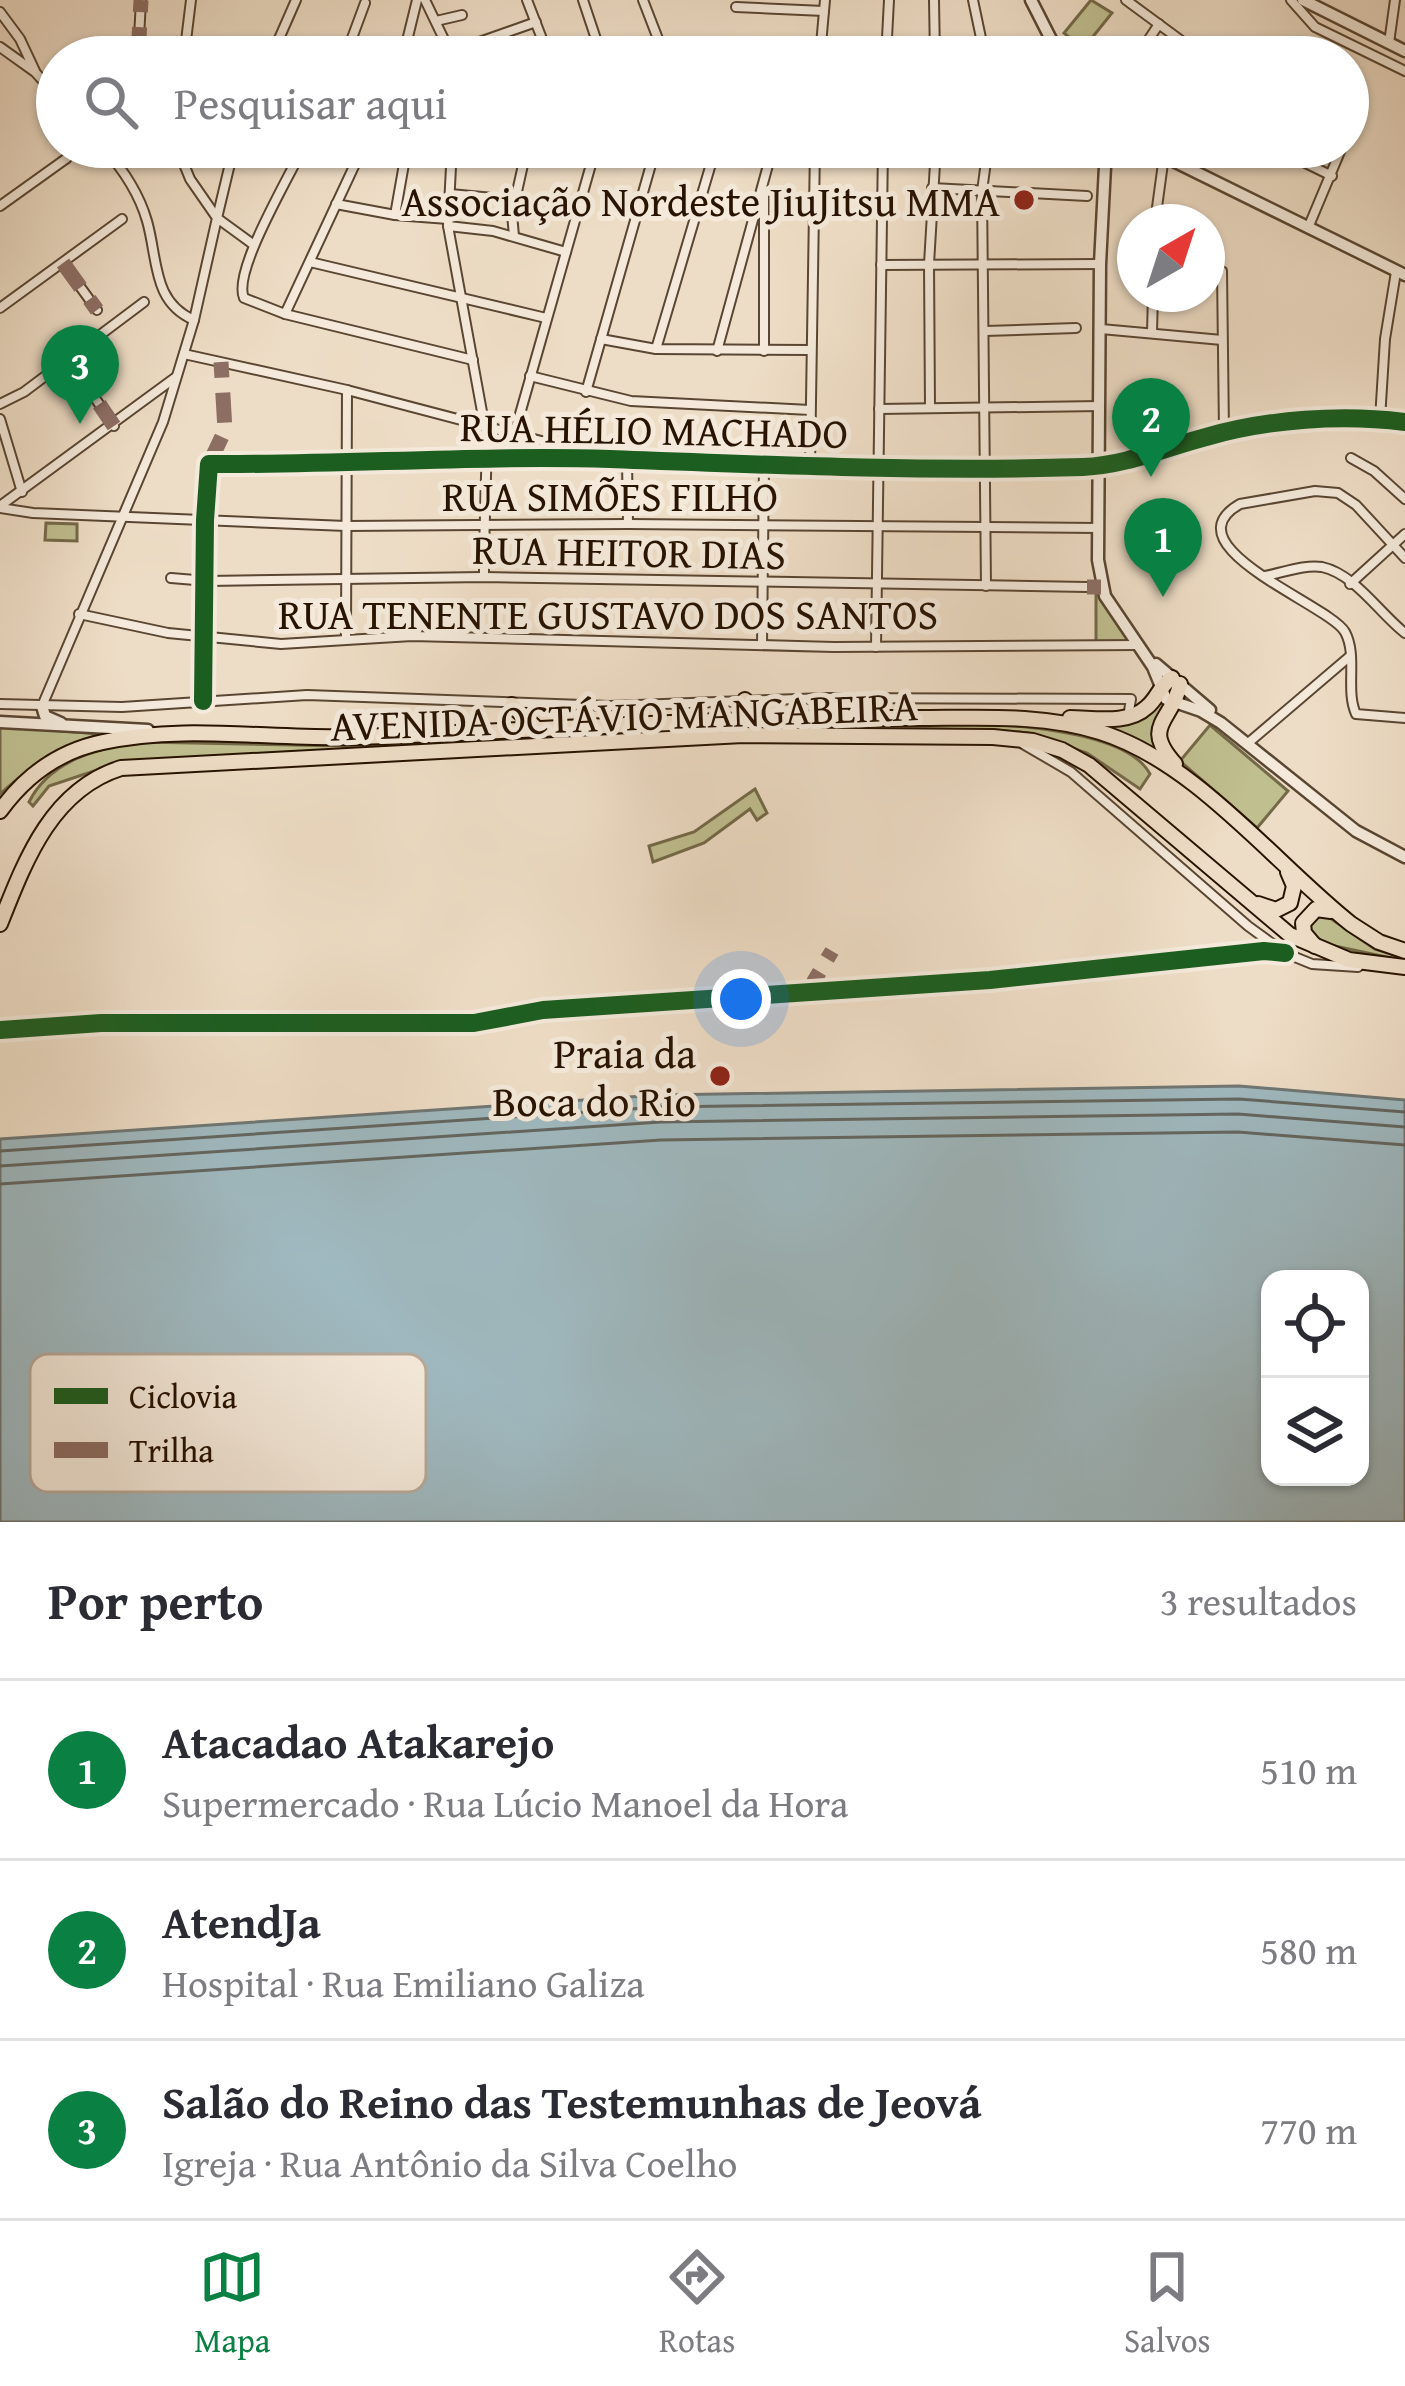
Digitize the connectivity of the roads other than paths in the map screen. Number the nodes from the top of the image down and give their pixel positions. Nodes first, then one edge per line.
1 (141, 0) edge
2 (191, 0) edge
3 (296, 0) edge
4 (421, 0) edge
5 (527, 0) edge
6 (584, 0) edge
7 (643, 0) edge
8 (889, 0) edge
9 (934, 0) edge
10 (973, 0) edge
11 (1031, 0) edge
12 (1126, 0) edge
13 (1291, 0) edge
14 (1303, 0) edge
15 (1395, 0) edge
16 (365, 3) dead end
17 (825, 5) edge
18 (736, 7) dead end
19 (0, 12) edge
20 (462, 15) dead end
21 (436, 21) junction
22 (536, 22) junction
23 (1159, 24) junction
24 (138, 36) edge
25 (187, 36) edge
26 (280, 36) edge
27 (352, 36) edge
28 (410, 36) edge
29 (443, 36) edge
30 (500, 36) edge
31 (541, 36) edge
32 (595, 36) edge
33 (657, 36) edge
34 (822, 36) edge
35 (887, 36) edge
36 (935, 36) edge
37 (981, 36) edge
38 (1049, 36) edge
39 (1151, 36) edge
40 (1175, 36) edge
41 (1333, 36) edge
42 (1389, 44) junction
43 (0, 47) edge
44 (1405, 51) edge
45 (1369, 53) edge
46 (1405, 71) edge
47 (35, 72) joint
48 (53, 168) edge
49 (117, 168) edge
50 (186, 168) edge
51 (229, 168) edge
52 (292, 168) edge
53 (353, 168) edge
54 (403, 168) edge
55 (451, 168) edge
56 (521, 168) edge
57 (590, 168) edge
58 (650, 168) edge
59 (710, 168) edge
60 (768, 168) edge
61 (815, 168) edge
62 (883, 168) edge
63 (934, 168) edge
64 (985, 168) edge
65 (1105, 168) edge
66 (1162, 168) edge
67 (1187, 168) edge
68 (1316, 168) edge
69 (1335, 168) edge
70 (1332, 176) junction
71 (764, 183) junction
72 (932, 188) junction
73 (982, 190) junction
74 (450, 194) junction
75 (1087, 196) dead end
76 (514, 200) junction
77 (337, 204) junction
78 (1157, 204) edge
79 (0, 206) edge
80 (395, 215) junction
81 (218, 218) junction
82 (122, 219) dead end
83 (448, 222) junction
84 (1308, 228) junction
85 (514, 237) junction
86 (254, 245) junction
87 (566, 252) junction
88 (310, 262) junction
89 (63, 263) junction
90 (983, 263) junction
91 (1100, 263) junction
92 (929, 264) junction
93 (881, 265) junction
94 (1401, 273) edge
95 (460, 299) junction
96 (144, 302) dead end
97 (0, 308) edge
98 (97, 310) dead end
99 (1153, 312) edge
100 (1222, 312) edge
101 (285, 314) junction
102 (546, 318) junction
103 (194, 320) junction
104 (1076, 328) dead end
105 (1101, 329) junction
106 (985, 331) junction
107 (1152, 333) junction
108 (601, 339) junction
109 (1222, 340) junction
110 (656, 349) junction
111 (717, 350) junction
112 (811, 350) junction
113 (764, 351) junction
114 (184, 355) junction
115 (473, 361) junction
116 (74, 367) dead end
117 (177, 376) junction
118 (530, 376) junction
119 (346, 390) junction
120 (586, 392) junction
121 (0, 404) edge
122 (1100, 406) junction
123 (930, 408) junction
124 (985, 408) junction
125 (879, 409) junction
126 (809, 410) junction
127 (0, 419) edge
128 (1380, 419) junction
129 (1405, 422) edge
130 (114, 426) junction
131 (486, 428) junction
132 (1224, 433) junction
133 (514, 434) junction
134 (1352, 458) dead end
135 (610, 459) junction
136 (487, 461) junction
137 (627, 461) junction
138 (764, 464) junction
139 (345, 465) junction
140 (810, 465) junction
141 (1099, 466) junction
142 (877, 467) junction
143 (986, 468) junction
144 (22, 492) junction
145 (1405, 499) edge
146 (0, 507) edge
147 (122, 515) junction
148 (205, 520) junction
149 (483, 523) junction
150 (628, 524) junction
151 (346, 526) junction
152 (764, 526) junction
153 (876, 526) junction
154 (985, 526) junction
155 (1098, 528) junction
156 (1405, 534) edge
157 (1393, 545) junction
158 (1405, 558) edge
159 (1263, 576) junction
160 (171, 578) dead end
161 (484, 578) junction
162 (347, 580) junction
163 (207, 581) junction
164 (764, 583) junction
165 (876, 584) junction
166 (1350, 584) junction
167 (986, 586) junction
168 (1087, 587) dead end
169 (80, 614) junction
170 (1405, 633) edge
171 (346, 637) junction
172 (203, 638) junction
173 (762, 645) junction
174 (876, 647) junction
175 (1141, 650) junction
176 (1349, 657) junction
177 (1176, 681) junction
178 (1159, 690) junction
179 (745, 700) junction
180 (203, 701) junction
181 (1172, 703) junction
182 (0, 704) edge
183 (512, 705) junction
184 (42, 706) junction
185 (1128, 717) junction
186 (1405, 718) edge
187 (786, 719) junction
188 (1029, 719) junction
189 (0, 722) edge
190 (1221, 723) junction
191 (81, 728) junction
192 (538, 730) junction
193 (163, 734) junction
194 (993, 737) junction
195 (1247, 744) junction
196 (1199, 790) junction
197 (0, 811) edge
198 (1405, 856) edge
199 (1287, 869) junction
200 (1238, 893) junction
201 (1336, 912) junction
202 (0, 924) edge
203 (1320, 950) junction
204 (1405, 951) edge
205 (1285, 953) junction
206 (1397, 967) edge
207 (0, 1030) edge

1 - 24 street
2 - 25 street
3 - 26 street
4 - 21 street
4 - 28 street
5 - 22 street
6 - 32 street
7 - 33 street
8 - 35 street
9 - 36 street
10 - 37 street
11 - 38 street
12 - 23 street
13 - 41 street
14 - 42 street
15 - 42 street
16 - 27 street
17 - 18 street
17 - 34 street
19 - 47 street
20 - 21 street
21 - 29 street
22 - 30 street
22 - 31 street
23 - 39 street
23 - 40 street
42 - 44 street
43 - 47 street
45 - 46 street
48 - 79 street
49 - 103 street
50 - 81 street
51 - 81 street
52 - 86 street
53 - 77 street
54 - 80 street
55 - 74 street
56 - 76 street
57 - 87 street
58 - 108 street
59 - 110 street
60 - 71 street
61 - 112 street
62 - 93 street
63 - 72 street
64 - 73 street
65 - 91 street
66 - 78 street
67 - 84 street
68 - 70 street
69 - 70 street
70 - 84 street
71 - 111 street
71 - 113 street
72 - 73 street
72 - 92 street
73 - 75 street
73 - 90 street
74 - 76 street
74 - 83 street
76 - 85 street
77 - 80 street
77 - 88 street
80 - 83 street
81 - 86 street
81 - 103 street
82 - 89 street
83 - 85 street
83 - 95 street
84 - 94 street
85 - 87 street
86 - 101 street
87 - 102 street
88 - 95 street
88 - 101 street
89 - 97 street
89 - 98 street
90 - 91 street
90 - 92 street
90 - 106 street
91 - 105 street
92 - 93 street
92 - 123 street
93 - 125 street
94 - 128 street
95 - 102 street
95 - 115 street
96 - 121 street
99 - 107 street
100 - 109 street
101 - 115 street
102 - 118 street
103 - 114 street
104 - 106 street
105 - 107 street
105 - 122 street
106 - 124 street
107 - 109 street
108 - 110 street
108 - 120 street
109 - 132 street
110 - 111 street
111 - 113 street
112 - 113 street
112 - 126 street
114 - 117 street
114 - 119 street
115 - 131 street
116 - 130 street
117 - 130 street
117 - 147 street
118 - 120 street
118 - 133 street
119 - 131 street
119 - 139 street
120 - 126 street
122 - 124 street
122 - 141 street
123 - 124 street
123 - 125 street
124 - 143 street
125 - 142 street
126 - 140 street
127 - 144 street
128 - 129 street
128 - 132 street
130 - 144 street
131 - 133 street
131 - 136 street
132 - 141 street
133 - 135 street
134 - 145 street
135 - 136 street, RUA HÉLIO MACHADO
135 - 137 street, RUA HÉLIO MACHADO
136 - 139 street, RUA HÉLIO MACHADO
136 - 149 street
137 - 138 street, RUA HÉLIO MACHADO
137 - 150 street
138 - 140 street, RUA HÉLIO MACHADO
138 - 152 street
139 - 148 street, RUA HÉLIO MACHADO
139 - 151 street
140 - 142 street, RUA HÉLIO MACHADO
141 - 143 street, RUA HÉLIO MACHADO
141 - 155 street
142 - 143 street, RUA HÉLIO MACHADO
142 - 153 street
143 - 154 street
144 - 146 street
146 - 147 street, RUA SIMÕES FILHO
147 - 148 street, RUA SIMÕES FILHO
147 - 169 street
148 - 151 street, RUA SIMÕES FILHO
148 - 163 street
149 - 150 street, RUA SIMÕES FILHO
149 - 151 street, RUA SIMÕES FILHO
149 - 161 street
150 - 152 street, RUA SIMÕES FILHO
151 - 162 street
152 - 153 street, RUA SIMÕES FILHO
152 - 164 street
153 - 154 street, RUA SIMÕES FILHO
153 - 165 street
154 - 155 street, RUA SIMÕES FILHO
154 - 167 street
155 - 175 street
156 - 157 street
157 - 158 street
157 - 159 street
157 - 166 street
159 - 166 street
159 - 176 street
160 - 163 street, RUA HEITOR DIAS
161 - 162 street, RUA HEITOR DIAS
161 - 164 street, RUA HEITOR DIAS
162 - 163 street, RUA HEITOR DIAS
162 - 171 street
163 - 172 street
164 - 165 street, RUA HEITOR DIAS
164 - 173 street
165 - 167 street, RUA HEITOR DIAS
165 - 174 street
166 - 170 street
167 - 168 street, RUA HEITOR DIAS
169 - 172 street, RUA TENENTE GUSTAVO DOS SANTOS
169 - 184 street
171 - 172 street, RUA TENENTE GUSTAVO DOS SANTOS
171 - 173 street, RUA TENENTE GUSTAVO DOS SANTOS
172 - 180 street
173 - 174 street, RUA TENENTE GUSTAVO DOS SANTOS
174 - 175 street, RUA TENENTE GUSTAVO DOS SANTOS
175 - 177 street
175 - 178 street
176 - 186 street
176 - 195 street
177 - 178 main road
177 - 181 main road
177 - 190 street
178 - 181 street
178 - 185 main road
179 - 183 street
179 - 185 street
179 - 187 main road
180 - 183 street
180 - 184 street
181 - 190 street
181 - 196 main road
182 - 184 street
183 - 192 main road
184 - 191 street
185 - 188 main road
187 - 188 main road, AVENIDA OCTÁVIO MANGABEIRA
187 - 192 main road, AVENIDA OCTÁVIO MANGABEIRA
188 - 196 main road, AVENIDA OCTÁVIO MANGABEIRA
189 - 191 street
190 - 195 street
191 - 193 street
192 - 193 main road, AVENIDA OCTÁVIO MANGABEIRA
193 - 197 main road, AVENIDA OCTÁVIO MANGABEIRA
194 - 200 main road, AVENIDA OCTÁVIO MANGABEIRA
194 - 202 main road, AVENIDA OCTÁVIO MANGABEIRA
194 - 205 street
195 - 198 street
196 - 199 main road, AVENIDA OCTÁVIO MANGABEIRA
199 - 200 main road
199 - 201 main road, AVENIDA OCTÁVIO MANGABEIRA
200 - 203 main road, AVENIDA OCTÁVIO MANGABEIRA
201 - 203 main road
201 - 204 main road, AVENIDA OCTÁVIO MANGABEIRA
203 - 206 main road, AVENIDA OCTÁVIO MANGABEIRA
205 - 206 street
205 - 207 street

